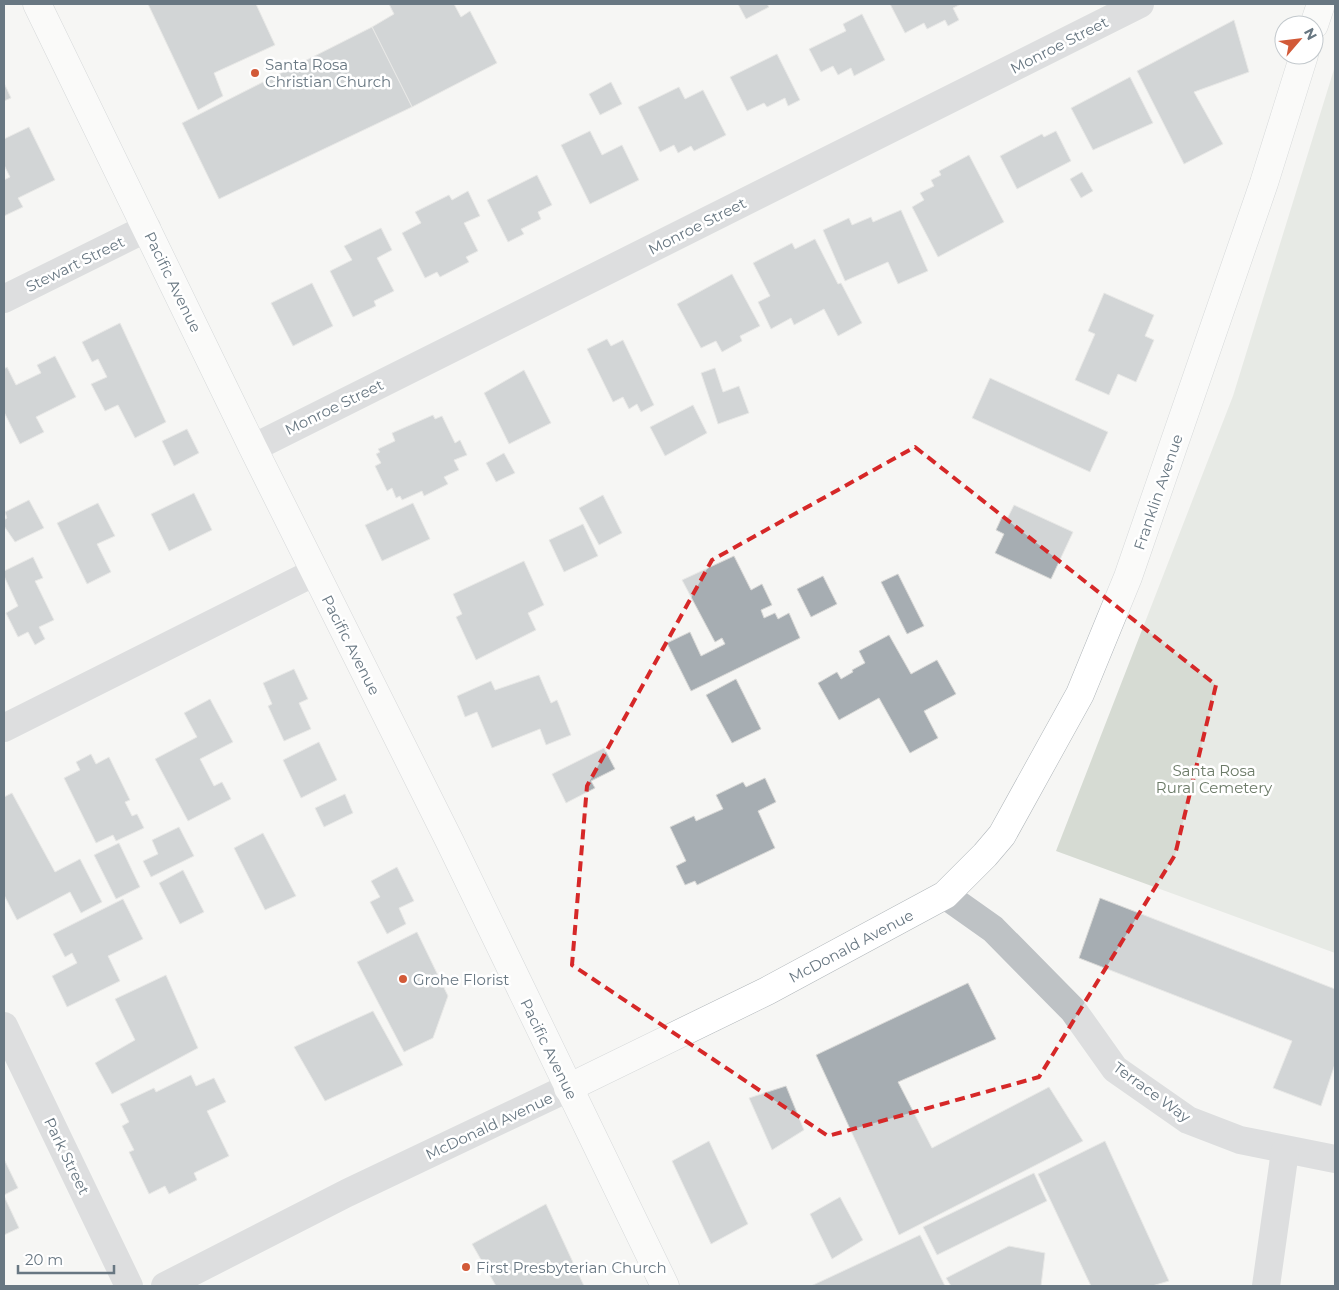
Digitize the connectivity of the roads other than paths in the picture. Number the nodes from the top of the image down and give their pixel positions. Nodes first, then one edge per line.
1 (37, 4) edge
2 (1140, 4) edge
3 (1301, 65) edge
4 (147, 228) junction
5 (4, 299) edge
6 (252, 448) junction
7 (315, 572) junction
8 (4, 728) edge
9 (945, 895) junction
10 (4, 1026) edge
11 (568, 1088) junction
12 (1285, 1150) junction
13 (1335, 1159) edge
14 (130, 1286) edge
15 (165, 1286) edge
16 (665, 1286) edge
17 (1266, 1286) edge

1 - 4 street, Pacific Avenue
2 - 6 street, Monroe Street
3 - 9 street, Franklin Avenue
4 - 5 street, Stewart Street
4 - 6 street, Pacific Avenue
6 - 7 street, Pacific Avenue
7 - 8 street
7 - 11 street, Pacific Avenue
9 - 11 street, McDonald Avenue
9 - 12 street, Terrace Way
10 - 14 street, Park Street
11 - 15 street, McDonald Avenue
11 - 16 street, Pacific Avenue
12 - 13 street, Terrace Way
12 - 17 street

